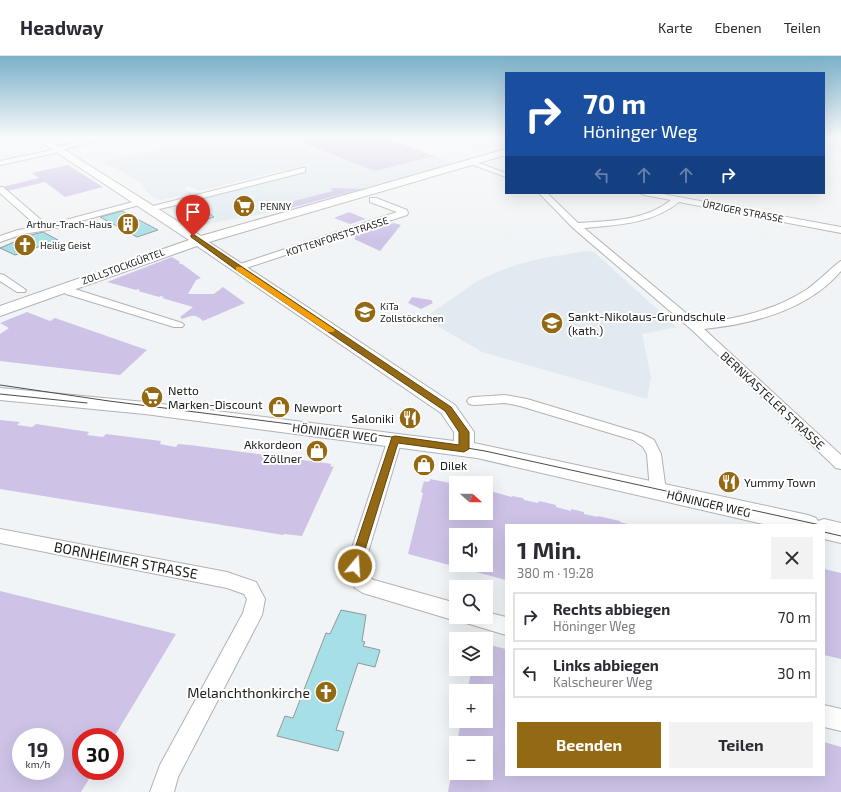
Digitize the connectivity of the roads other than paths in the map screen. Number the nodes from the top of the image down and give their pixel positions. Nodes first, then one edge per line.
1 (93, 172) edge
2 (293, 172) edge
3 (434, 172) edge
4 (0, 189) edge
5 (544, 194) edge
6 (649, 194) edge
7 (678, 196) edge
8 (373, 200) dead end
9 (140, 202) junction
10 (152, 209) junction
11 (576, 226) junction
12 (45, 228) junction
13 (841, 230) edge
14 (193, 236) junction
15 (0, 239) edge
16 (841, 264) edge
17 (237, 268) junction
18 (0, 277) edge
19 (62, 288) junction
20 (21, 290) junction
21 (0, 299) edge
22 (0, 311) edge
23 (178, 325) dead end
24 (694, 327) junction
25 (0, 385) edge
26 (0, 394) edge
27 (474, 401) dead end
28 (103, 404) junction
29 (395, 440) junction
30 (464, 449) junction
31 (841, 464) edge
32 (658, 491) junction
33 (804, 524) edge
34 (825, 529) edge
35 (841, 532) edge
36 (0, 536) edge
37 (449, 610) edge
38 (493, 622) edge
39 (505, 626) edge
40 (825, 716) edge
41 (841, 720) edge
42 (162, 792) edge

1 - 9 street
2 - 10 street
3 - 14 street, ZOLLSTOCKGÜRTEL
4 - 12 street
5 - 11 street, BERNKASTELER STRASSE
6 - 7 street, ÜRZIGER STRASSE
7 - 11 street
7 - 13 street, ÜRZIGER STRASSE
8 - 17 street, KOTTENFORSTSTRASSE
9 - 10 street
9 - 12 street
10 - 14 street
11 - 24 street, BERNKASTELER STRASSE
12 - 15 street
14 - 17 street
14 - 19 street, ZOLLSTOCKGÜRTEL
14 - 20 street, ZOLLSTOCKGÜRTEL
16 - 24 street
17 - 30 street
18 - 20 street
19 - 22 street, ZOLLSTOCKGÜRTEL
19 - 23 street
20 - 21 street, ZOLLSTOCKGÜRTEL
24 - 31 street, BERNKASTELER STRASSE
25 - 28 street, HÖNINGER WEG
26 - 28 street, HÖNINGER WEG
27 - 32 street, HÖNINGER WEG
28 - 29 street, HÖNINGER WEG
29 - 30 street, HÖNINGER WEG
29 - 37 street
30 - 32 street, HÖNINGER WEG
32 - 33 street, HÖNINGER WEG
34 - 35 street
36 - 42 street, BORNHEIMER STRASSE
38 - 39 street
40 - 41 street

